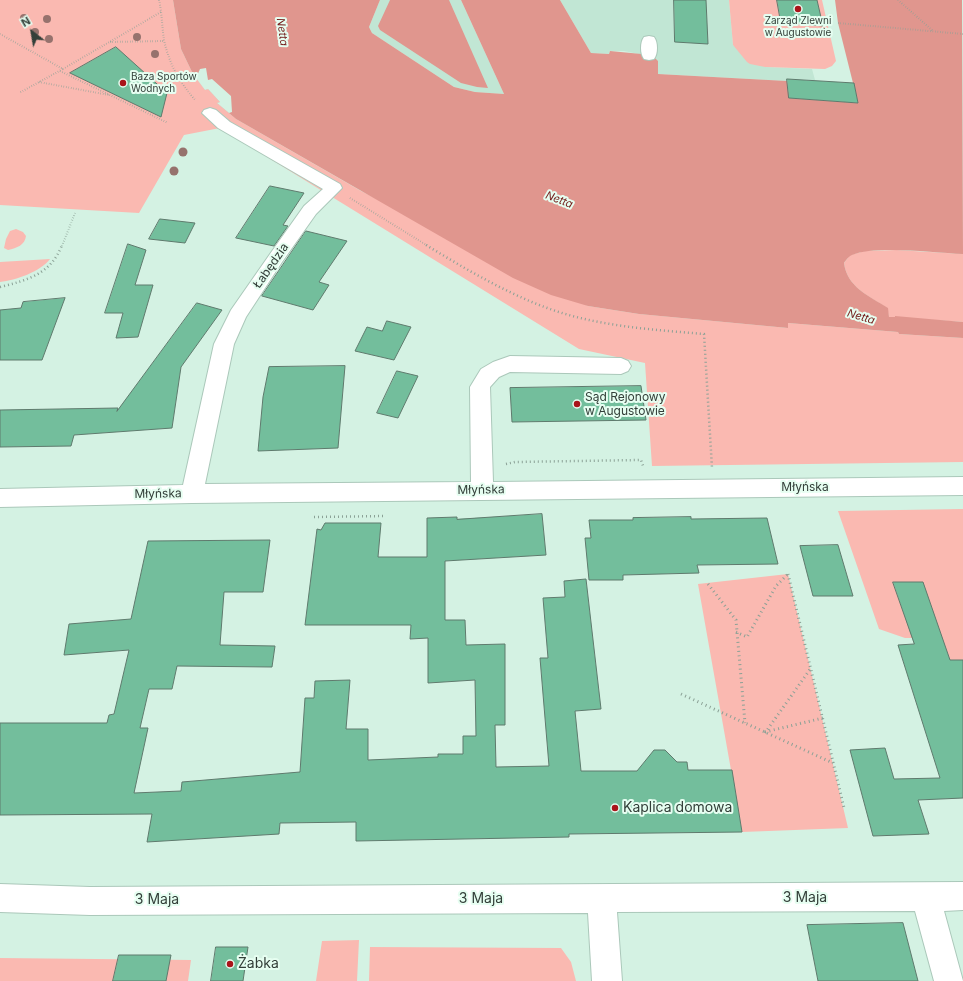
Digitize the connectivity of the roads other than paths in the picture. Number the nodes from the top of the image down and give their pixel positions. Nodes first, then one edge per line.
1 (649, 40) dead end
2 (649, 56) dead end
3 (210, 113) road end
4 (621, 366) dead end
5 (963, 486) edge
6 (482, 490) junction
7 (192, 494) junction
8 (0, 498) edge
9 (963, 896) edge
10 (926, 897) junction
11 (0, 898) edge
12 (602, 898) junction
13 (607, 981) edge
14 (950, 981) edge

1 - 2 street
3 - 7 street, Łabędzia
4 - 6 street
5 - 6 street, Młyńska
6 - 7 street, Młyńska
7 - 8 street, Młyńska
9 - 10 street, 3 Maja
10 - 12 street, 3 Maja
10 - 14 street
11 - 12 street, 3 Maja
12 - 13 street

